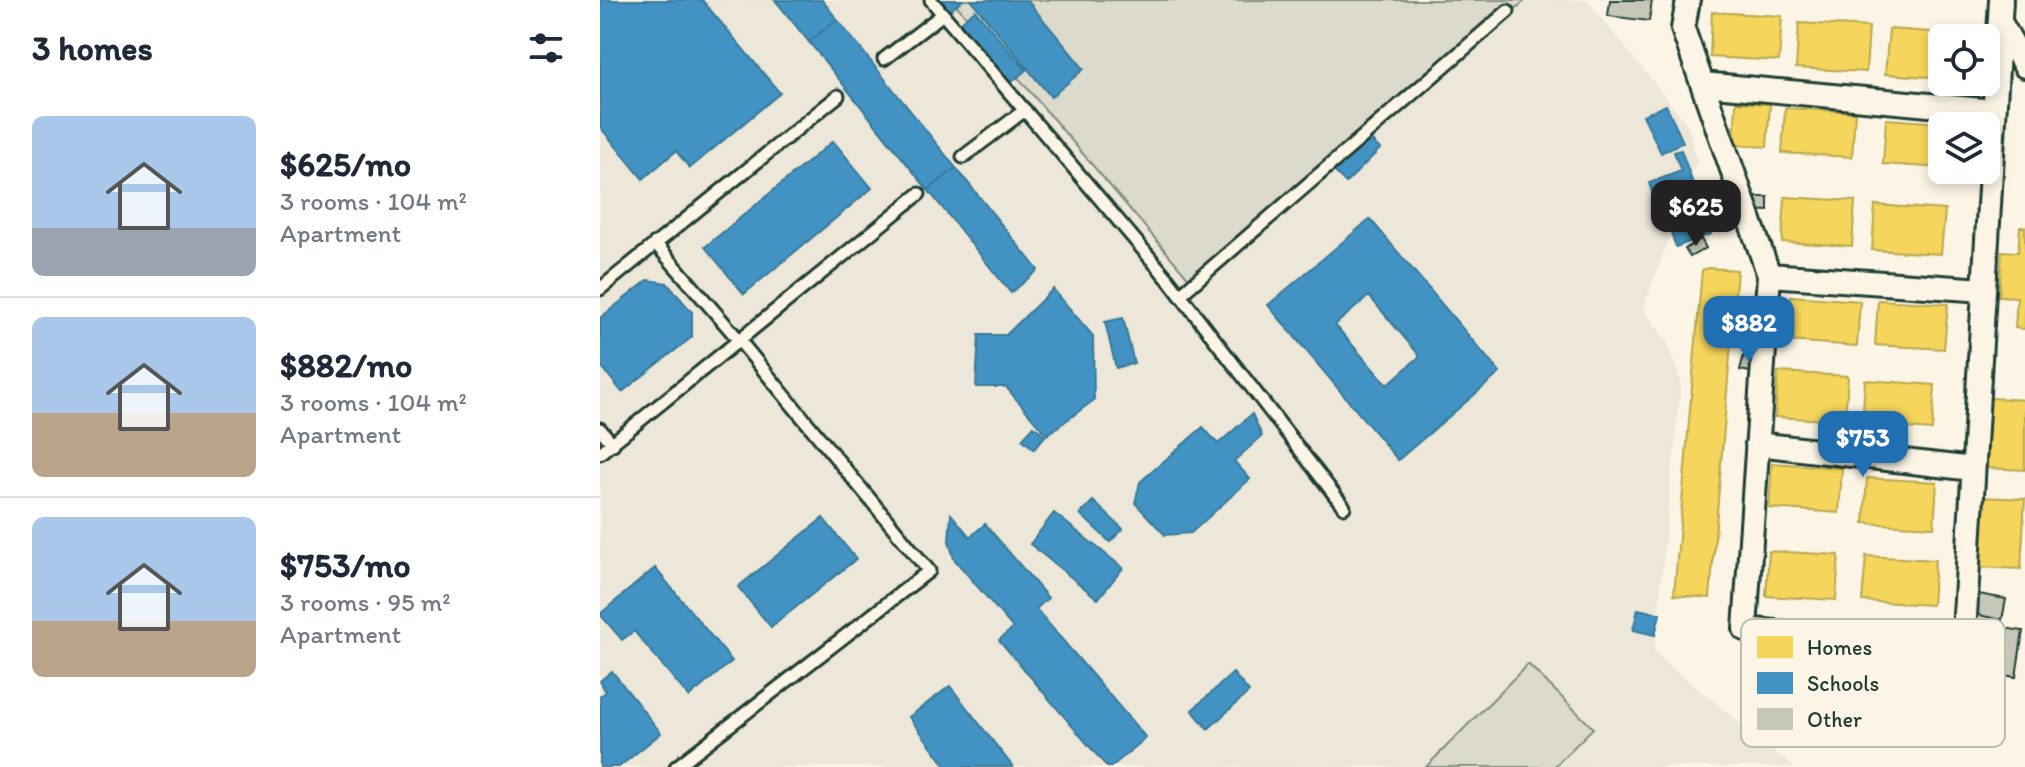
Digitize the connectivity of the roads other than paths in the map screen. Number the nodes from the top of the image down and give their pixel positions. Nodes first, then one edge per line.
1 (931, 0) edge
2 (1688, 0) edge
3 (1508, 11) dead end
4 (2000, 11) edge
5 (943, 14) junction
6 (884, 59) dead end
7 (2025, 66) edge
8 (1703, 84) junction
9 (838, 96) dead end
10 (1025, 110) junction
11 (1994, 111) junction
12 (963, 157) dead end
13 (919, 194) dead end
14 (655, 243) junction
15 (1769, 275) junction
16 (600, 289) edge
17 (1984, 290) junction
18 (1180, 295) junction
19 (739, 340) junction
20 (600, 429) edge
21 (613, 444) junction
22 (1757, 444) junction
23 (600, 453) edge
24 (1973, 469) junction
25 (1344, 507) dead end
26 (1746, 619) edge
27 (1965, 619) edge
28 (676, 767) edge

1 - 5 lane
2 - 8 street
3 - 18 lane
4 - 7 street
4 - 11 street
5 - 6 lane
5 - 10 lane
8 - 11 street
8 - 15 street
9 - 14 lane
10 - 12 lane
10 - 18 lane
11 - 17 street
13 - 19 lane
14 - 16 lane
14 - 19 lane
15 - 17 street
15 - 22 street
17 - 24 street
18 - 25 lane
19 - 21 lane
19 - 28 lane
20 - 21 lane
21 - 23 lane
22 - 24 street
22 - 26 street
24 - 27 street

